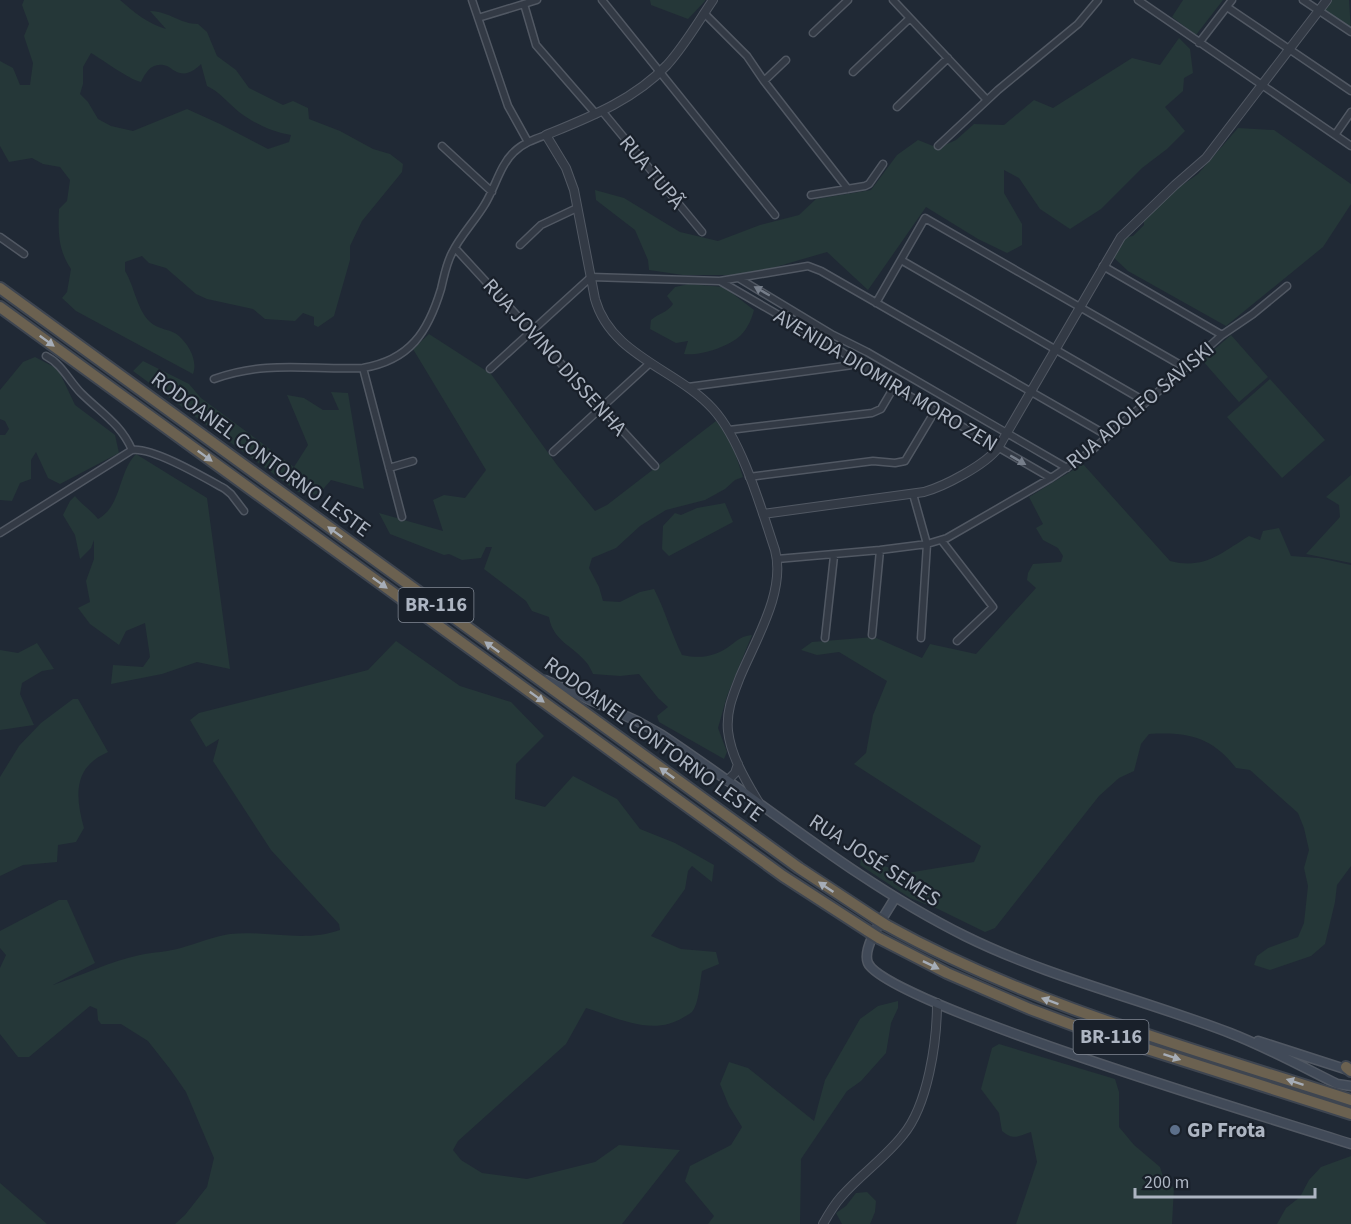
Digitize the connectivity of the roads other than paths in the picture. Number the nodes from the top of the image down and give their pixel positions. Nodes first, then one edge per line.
1 (472, 0) edge
2 (537, 0) edge
3 (602, 0) edge
4 (713, 0) edge
5 (848, 0) edge
6 (893, 0) edge
7 (1098, 0) edge
8 (1138, 0) edge
9 (1232, 0) edge
10 (1303, 0) edge
11 (1327, 0) edge
12 (524, 4) junction
13 (1227, 7) junction
14 (1319, 10) junction
15 (704, 13) junction
16 (478, 18) junction
17 (910, 18) junction
18 (1351, 32) edge
19 (813, 33) dead end
20 (1199, 44) junction
21 (1289, 49) junction
22 (948, 58) junction
23 (786, 60) dead end
24 (660, 72) junction
25 (853, 72) dead end
26 (764, 81) junction
27 (1262, 86) junction
28 (1351, 91) edge
29 (987, 100) junction
30 (897, 107) dead end
31 (1351, 112) edge
32 (599, 113) junction
33 (546, 135) junction
34 (1335, 135) junction
35 (528, 142) junction
36 (442, 146) dead end
37 (938, 146) dead end
38 (1351, 146) edge
39 (883, 164) dead end
40 (848, 189) junction
41 (492, 192) junction
42 (811, 195) dead end
43 (577, 208) junction
44 (775, 215) dead end
45 (702, 232) dead end
46 (0, 237) edge
47 (520, 245) dead end
48 (455, 248) junction
49 (24, 254) dead end
50 (901, 260) junction
51 (1103, 266) junction
52 (591, 277) junction
53 (740, 279) junction
54 (720, 281) junction
55 (1287, 286) dead end
56 (0, 288) edge
57 (876, 303) junction
58 (0, 307) edge
59 (1079, 307) junction
60 (532, 331) junction
61 (1222, 335) junction
62 (1054, 350) junction
63 (867, 352) junction
64 (46, 356) dead end
65 (651, 363) junction
66 (861, 364) junction
67 (1184, 367) junction
68 (363, 368) junction
69 (490, 369) dead end
70 (214, 379) dead end
71 (688, 387) junction
72 (894, 387) junction
73 (1030, 391) junction
74 (1146, 402) junction
75 (602, 408) junction
76 (935, 411) junction
77 (729, 430) junction
78 (1006, 433) junction
79 (1108, 436) junction
80 (998, 448) junction
81 (132, 450) junction
82 (553, 452) dead end
83 (413, 461) dead end
84 (655, 466) dead end
85 (389, 468) junction
86 (1067, 468) junction
87 (749, 477) junction
88 (1051, 478) junction
89 (913, 495) junction
90 (244, 511) dead end
91 (762, 514) junction
92 (402, 517) dead end
93 (0, 532) edge
94 (942, 541) junction
95 (927, 544) junction
96 (880, 550) junction
97 (834, 555) junction
98 (777, 559) junction
99 (872, 635) dead end
100 (825, 638) dead end
101 (921, 638) dead end
102 (957, 641) dead end
103 (523, 669) junction
104 (738, 764) junction
105 (727, 781) junction
106 (760, 804) junction
107 (895, 898) junction
108 (938, 1003) junction
109 (1232, 1034) junction
110 (1350, 1070) edge
111 (1350, 1086) edge
112 (1351, 1100) edge
113 (1351, 1114) edge
114 (1351, 1144) edge
115 (823, 1224) edge

1 - 16 street
2 - 12 street
3 - 24 street
4 - 15 street
5 - 19 street
6 - 17 street
7 - 29 street
8 - 20 street
9 - 13 street
10 - 14 street
11 - 14 street
12 - 16 street
12 - 32 street, RUA TUPÃ
13 - 20 street
13 - 21 street
14 - 18 street
14 - 21 street
15 - 24 street
15 - 26 street
16 - 35 street
17 - 22 street
17 - 25 street
20 - 27 street
21 - 27 street
21 - 28 street
22 - 29 street
22 - 30 street
23 - 26 street
24 - 32 street
24 - 44 street
26 - 40 street
27 - 34 street
27 - 51 street
29 - 37 street
31 - 34 street
32 - 33 street
32 - 45 street, RUA TUPÃ
33 - 35 street
33 - 43 street
34 - 38 street
35 - 41 street
36 - 41 street
39 - 40 street
40 - 42 street
41 - 48 street
43 - 47 street
43 - 52 street
46 - 49 street
48 - 60 street, RUA JOVINO DISSENHA
48 - 68 street
50 - 57 street
50 - 59 street
50 - 62 street
51 - 59 street
51 - 61 street
52 - 54 street
52 - 60 street
52 - 65 street
53 - 54 street
53 - 57 street
63 -> 53 street, AVENIDA DIOMIRA MORO ZEN
54 - 66 street, AVENIDA DIOMIRA MORO ZEN
55 - 61 street, RUA ADOLFO SAVISKI
103 -> 56 highway, RODOANEL CONTORNO LESTE / BR-116
57 - 73 street
58 -> 113 highway, RODOANEL CONTORNO LESTE / BR-116, bridge
59 - 62 street
59 - 67 street
60 - 69 street
60 - 75 street, RUA JOVINO DISSENHA
61 - 67 street, RUA ADOLFO SAVISKI
62 - 73 street
62 - 74 street
63 - 66 street
63 - 78 street, AVENIDA DIOMIRA MORO ZEN
64 - 81 street
65 - 71 street
65 - 75 street
66 - 71 street
66 - 72 street, AVENIDA DIOMIRA MORO ZEN
67 - 74 street, RUA ADOLFO SAVISKI
68 - 70 street
68 - 85 street
71 - 77 street
72 - 76 street, AVENIDA DIOMIRA MORO ZEN
72 - 77 street
73 - 78 street
73 - 79 street
74 - 79 street, RUA ADOLFO SAVISKI
75 - 82 street
75 - 84 street, RUA JOVINO DISSENHA
76 - 80 street, AVENIDA DIOMIRA MORO ZEN
76 - 87 street
77 - 87 street
78 - 80 street
78 - 86 street, AVENIDA DIOMIRA MORO ZEN
79 - 86 street, RUA ADOLFO SAVISKI
80 -> 88 street, AVENIDA DIOMIRA MORO ZEN
80 - 89 street
81 - 90 street
81 - 93 street
83 - 85 street
85 - 92 street
86 - 88 street, RUA ADOLFO SAVISKI
87 - 91 street
88 - 94 street, RUA ADOLFO SAVISKI
89 - 91 street
89 - 95 street
91 - 98 street
94 - 95 street, RUA ADOLFO SAVISKI
94 - 102 street
95 - 96 street, RUA ADOLFO SAVISKI
95 - 101 street
96 - 97 street, RUA ADOLFO SAVISKI
96 - 99 street
97 - 98 street, RUA ADOLFO SAVISKI
97 - 100 street
98 - 104 street
103 - 105 main road, RUA JOSÉ SEMES
112 -> 103 highway, RODOANEL CONTORNO LESTE / BR-116, bridge
104 - 105 street
104 - 106 street
105 - 106 main road, RUA JOSÉ SEMES
106 - 107 main road, RUA JOSÉ SEMES
107 - 108 main road
107 - 109 main road, RUA JOSÉ SEMES
108 - 114 main road
108 - 115 street
109 - 110 main road, RUA JOSÉ SEMES
109 - 111 main road, RUA JOSÉ SEMES

